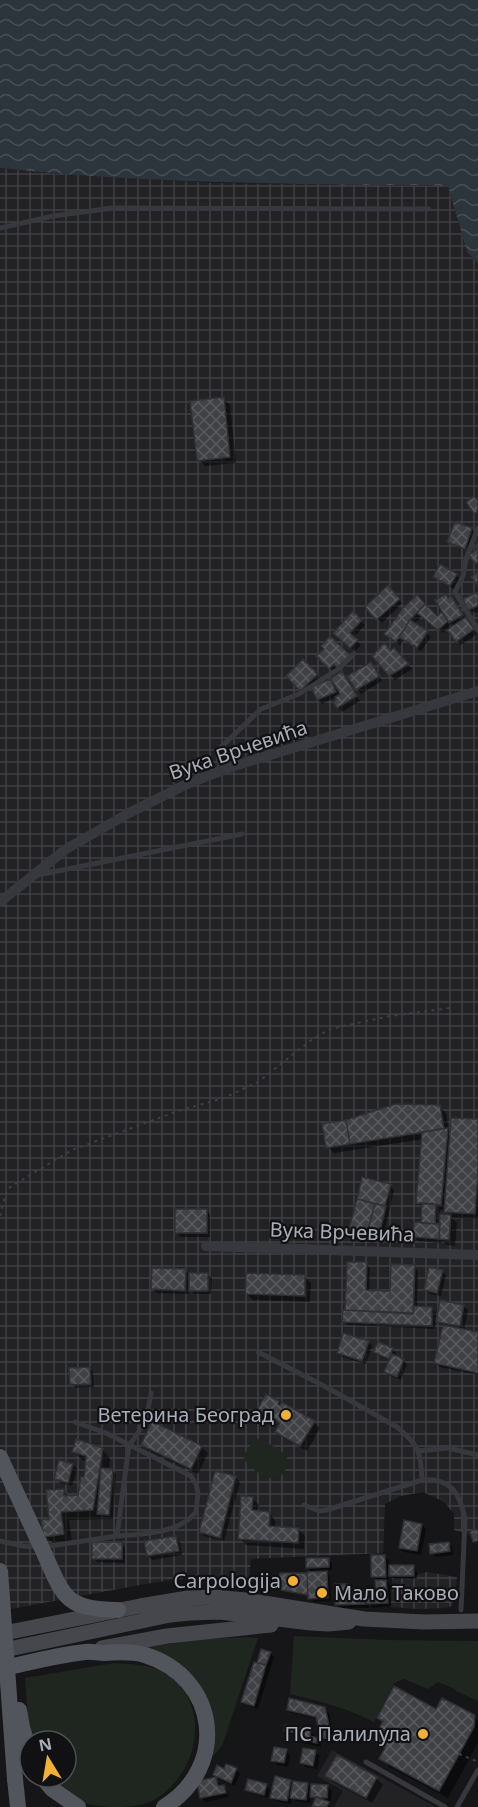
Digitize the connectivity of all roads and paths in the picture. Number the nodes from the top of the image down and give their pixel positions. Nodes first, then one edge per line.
1 (429, 209) dead end
2 (0, 228) edge
3 (478, 528) edge
4 (478, 630) edge
5 (354, 654) dead end
6 (478, 691) edge
7 (220, 771) junction
8 (242, 834) dead end
9 (31, 876) junction
10 (0, 902) edge
11 (451, 1008) dead end
12 (0, 1216) edge
13 (206, 1246) dead end
14 (478, 1255) edge
15 (258, 1352) dead end
16 (151, 1394) dead end
17 (75, 1422) dead end
18 (129, 1445) junction
19 (419, 1452) junction
20 (478, 1455) edge
21 (0, 1457) edge
22 (422, 1480) junction
23 (304, 1505) dead end
24 (117, 1536) junction
25 (0, 1541) edge
26 (0, 1571) edge
27 (118, 1610) junction
28 (461, 1616) junction
29 (364, 1619) junction
30 (478, 1621) edge
31 (294, 1622) junction
32 (0, 1634) edge
33 (3, 1651) edge
34 (87, 1652) junction
35 (0, 1669) edge
36 (23, 1729) edge
37 (459, 1754) dead end
38 (366, 1762) dead end
39 (478, 1762) edge
40 (478, 1770) edge
41 (52, 1789) edge
42 (18, 1807) edge
43 (78, 1807) edge
44 (164, 1807) edge
45 (446, 1807) edge
46 (458, 1807) edge

1 - 2 lane
3 - 4 lane
5 - 7 lane
6 - 7 street, Вука Врчевића
7 - 9 street, Вука Врчевића
8 - 9 lane
9 - 10 street, Вука Врчевића
11 - 12 path
13 - 14 street, Вука Врчевића
15 - 19 lane
16 - 18 lane
17 - 18 lane
18 - 24 lane
18 - 24 lane
19 - 20 lane
19 - 22 lane
21 - 27 main road, bridge
22 - 23 lane
22 - 28 lane
24 - 25 lane
26 - 33 main road, bridge
27 - 29 main road
27 - 32 main road
28 - 29 main road
28 - 30 main road
29 - 31 main road
31 - 33 main road
31 - 34 main road
33 - 36 main road, bridge
33 - 42 main road, bridge
34 - 35 main road
34 - 44 main road
37 - 39 path
38 - 45 lane
40 - 46 lane
41 - 43 main road

